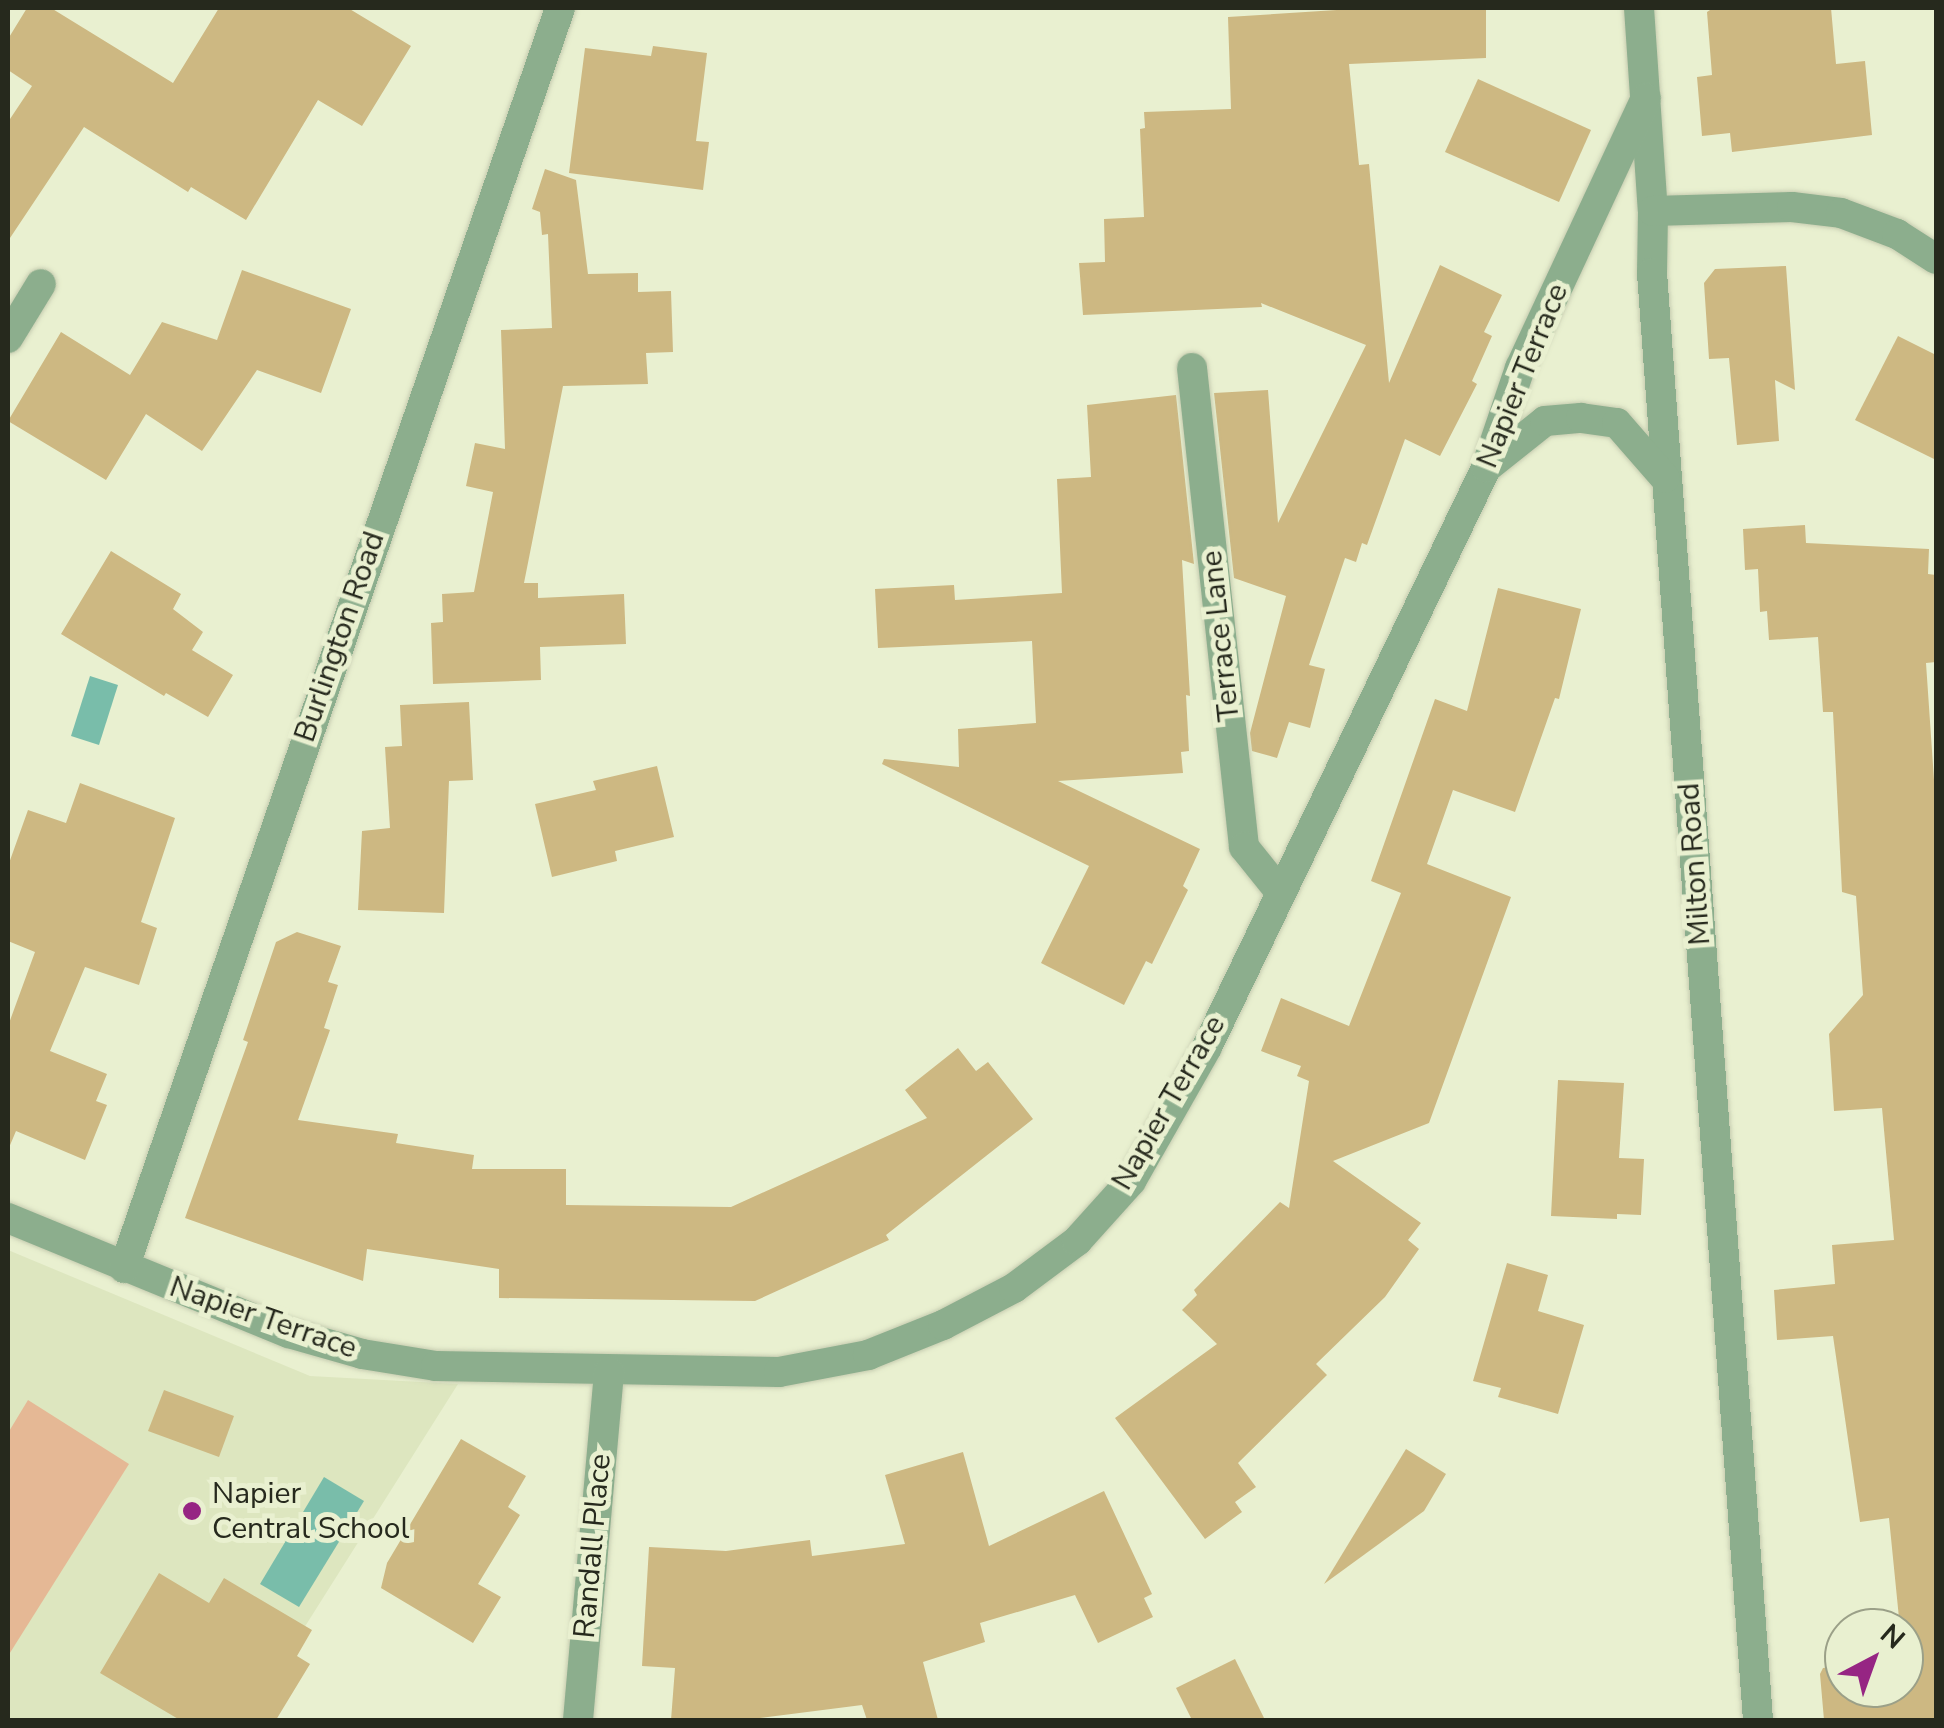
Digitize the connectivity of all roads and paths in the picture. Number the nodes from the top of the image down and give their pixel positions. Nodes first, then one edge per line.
1 (560, 8) edge
2 (1639, 8) edge
3 (1646, 98) junction
4 (1654, 211) junction
5 (1936, 259) edge
6 (41, 284) dead end
7 (8, 338) edge
8 (1192, 368) dead end
9 (1486, 468) junction
10 (1666, 479) junction
11 (1280, 892) junction
12 (8, 1218) edge
13 (124, 1268) junction
14 (608, 1372) junction
15 (578, 1720) edge
16 (1758, 1720) edge

1 - 13 street, Burlington Road
2 - 3 street, Milton Road
3 - 4 street, Milton Road
3 - 9 street, Napier Terrace
4 - 5 street
4 - 10 street, Milton Road
6 - 7 street
8 - 11 street, Terrace Lane
9 - 10 street
9 - 11 street, Napier Terrace
10 - 16 street, Milton Road
11 - 14 street, Napier Terrace
12 - 13 street, Napier Terrace
13 - 14 street, Napier Terrace
14 - 15 street, Randall Place

